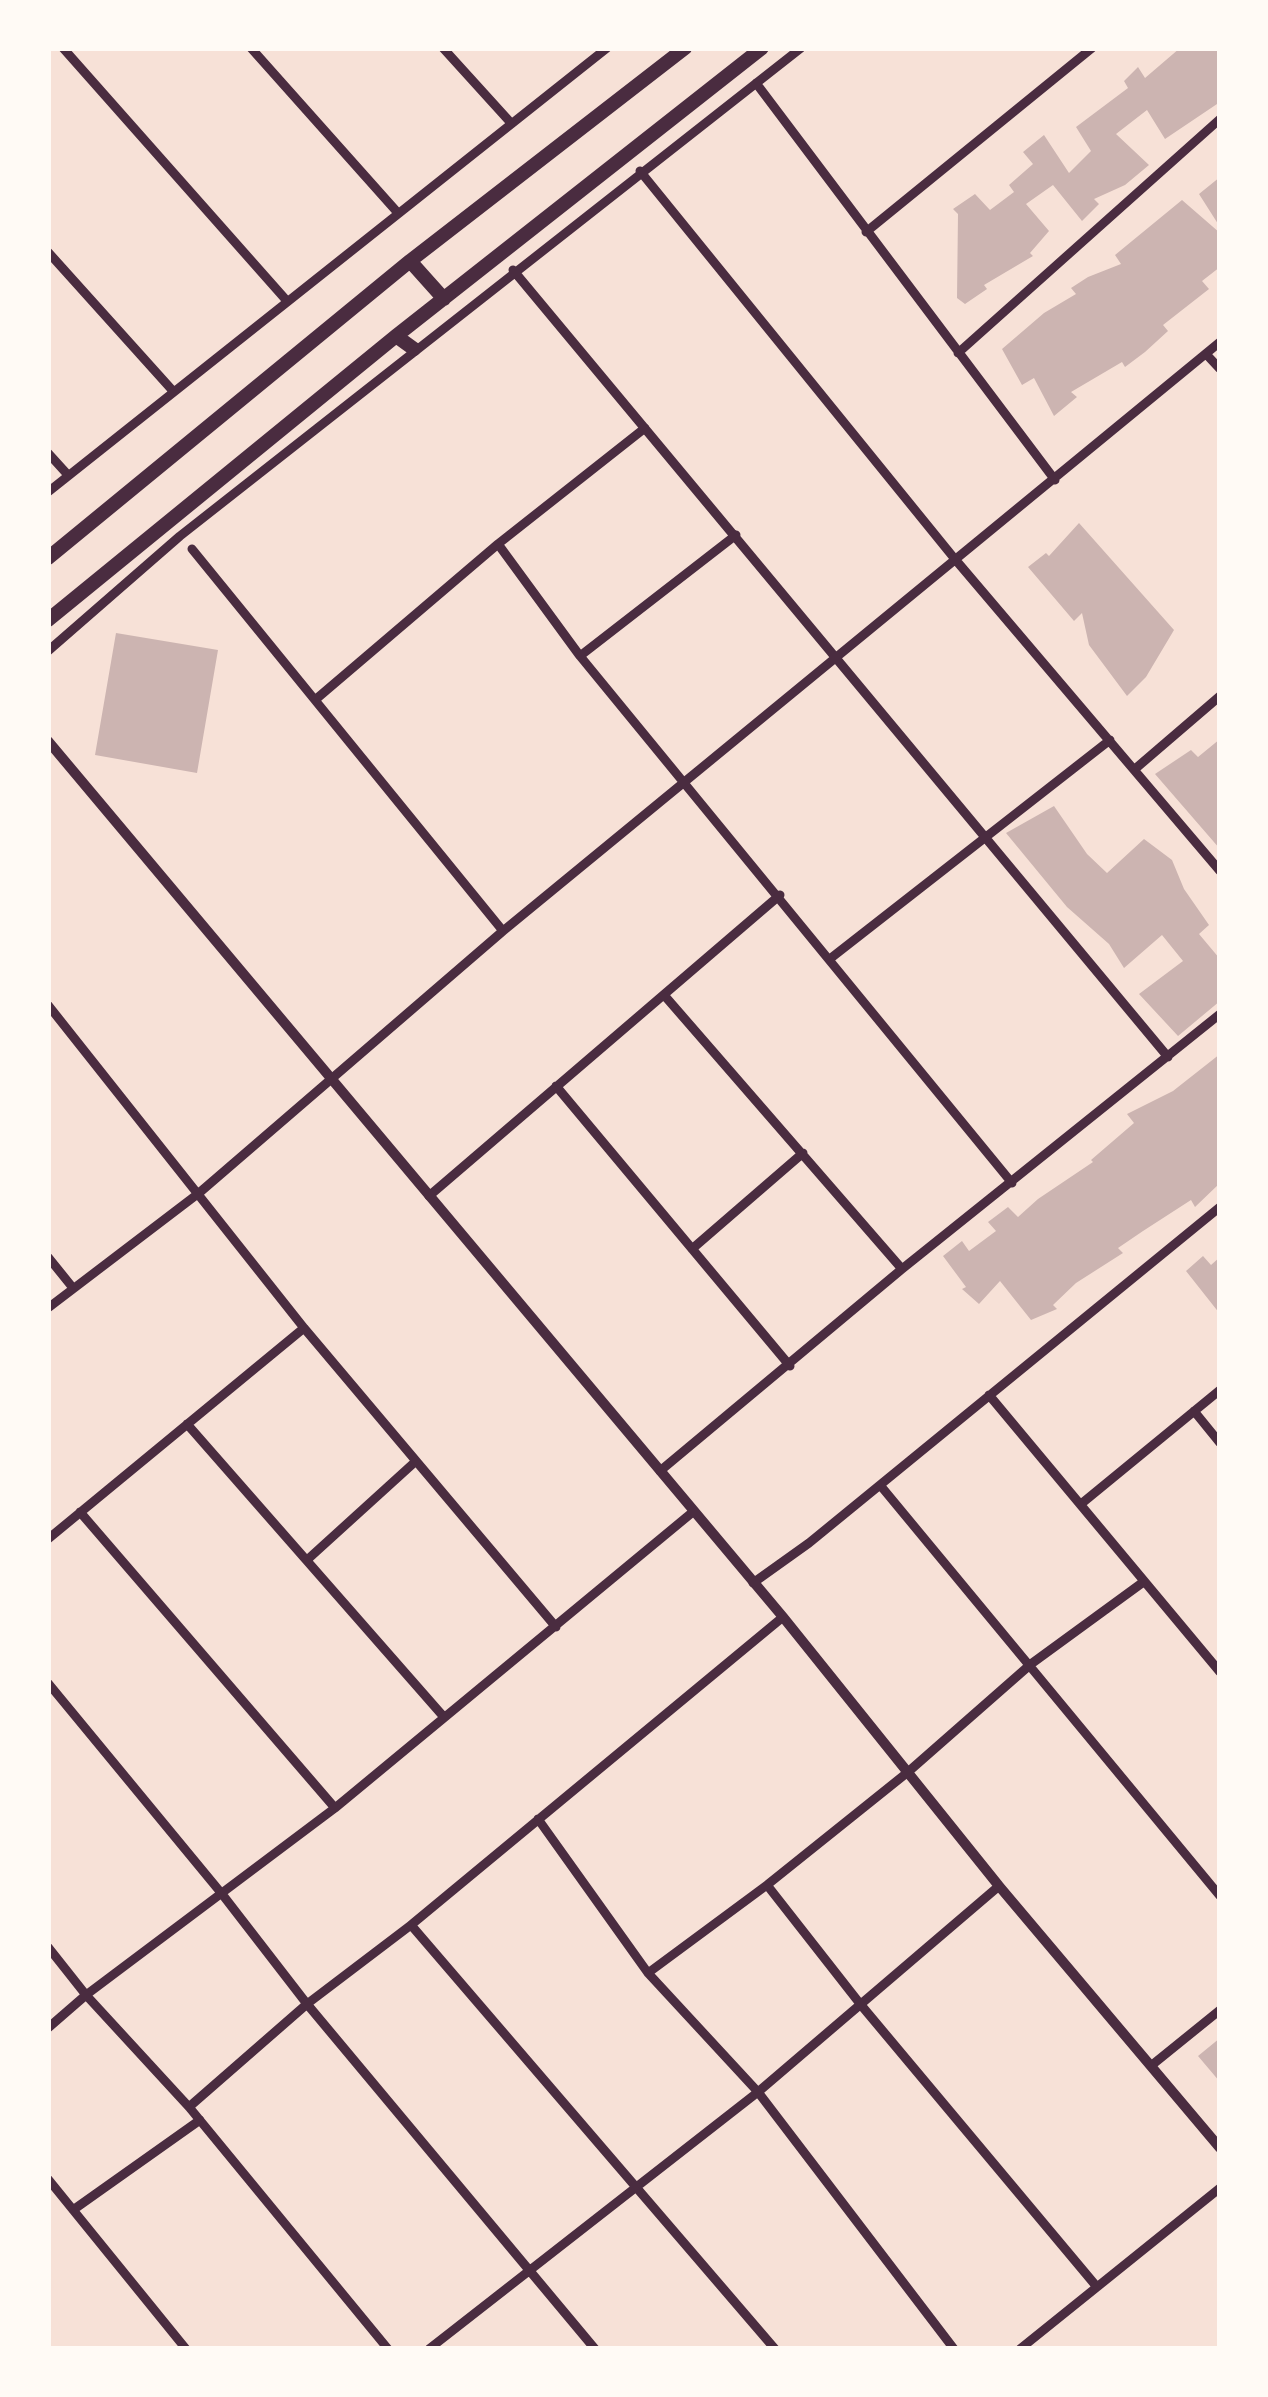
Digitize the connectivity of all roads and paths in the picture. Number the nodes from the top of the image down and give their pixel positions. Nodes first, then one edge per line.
1 (63, 48) edge
2 (250, 48) edge
3 (443, 48) edge
4 (607, 48) edge
5 (685, 48) edge
6 (762, 48) edge
7 (801, 48) edge
8 (1092, 48) edge
9 (756, 83) junction
10 (1220, 119) edge
11 (512, 123) junction
12 (640, 171) junction
13 (398, 213) junction
14 (866, 232) junction
15 (48, 252) edge
16 (410, 261) junction
17 (513, 270) junction
18 (444, 298) junction
19 (287, 301) junction
20 (396, 336) junction
21 (1220, 343) edge
22 (414, 349) junction
23 (958, 353) junction
24 (1207, 354) junction
25 (1220, 369) edge
26 (173, 391) junction
27 (645, 428) junction
28 (48, 453) edge
29 (68, 475) junction
30 (1055, 480) junction
31 (48, 492) edge
32 (736, 535) junction
33 (498, 544) junction
34 (192, 548) dead end
35 (48, 558) edge
36 (954, 558) junction
37 (48, 620) edge
38 (48, 651) edge
39 (580, 656) junction
40 (836, 657) junction
41 (1220, 696) edge
42 (315, 700) junction
43 (1110, 740) junction
44 (48, 741) edge
45 (1135, 769) junction
46 (686, 784) junction
47 (986, 838) junction
48 (1220, 871) edge
49 (780, 896) junction
50 (503, 931) junction
51 (831, 958) junction
52 (664, 994) junction
53 (48, 1005) edge
54 (1220, 1014) edge
55 (1168, 1057) junction
56 (330, 1081) junction
57 (556, 1086) junction
58 (803, 1154) junction
59 (1012, 1183) junction
60 (199, 1193) junction
61 (429, 1196) junction
62 (1220, 1207) edge
63 (692, 1249) junction
64 (48, 1257) edge
65 (902, 1269) junction
66 (73, 1288) junction
67 (48, 1308) edge
68 (304, 1328) junction
69 (790, 1366) junction
70 (1220, 1390) edge
71 (989, 1395) junction
72 (1194, 1411) junction
73 (187, 1424) junction
74 (1220, 1443) edge
75 (416, 1461) junction
76 (660, 1471) junction
77 (880, 1485) junction
78 (1081, 1504) junction
79 (694, 1511) junction
80 (80, 1512) junction
81 (48, 1539) edge
82 (307, 1560) junction
83 (753, 1583) junction
84 (1142, 1583) junction
85 (783, 1617) junction
86 (556, 1628) junction
87 (1031, 1664) junction
88 (1220, 1672) edge
89 (48, 1683) edge
90 (443, 1716) junction
91 (908, 1772) junction
92 (335, 1808) junction
93 (538, 1819) junction
94 (767, 1885) junction
95 (999, 1886) junction
96 (222, 1894) junction
97 (1220, 1896) edge
98 (411, 1925) junction
99 (48, 1947) edge
100 (648, 1973) junction
101 (86, 1995) junction
102 (307, 2004) junction
103 (861, 2005) junction
104 (1220, 2010) edge
105 (48, 2028) edge
106 (1152, 2065) junction
107 (758, 2092) junction
108 (189, 2108) junction
109 (200, 2120) junction
110 (1220, 2148) edge
111 (48, 2179) edge
112 (638, 2185) junction
113 (1220, 2188) edge
114 (73, 2210) junction
115 (528, 2270) junction
116 (1097, 2287) junction
117 (186, 2349) edge
118 (388, 2349) edge
119 (429, 2349) edge
120 (595, 2349) edge
121 (775, 2349) edge
122 (954, 2349) edge
123 (1020, 2349) edge

1 - 19 street
2 - 13 street
3 - 11 street
4 - 11 street
5 - 16 main road
6 - 18 main road
7 - 9 street
8 - 14 street
9 - 12 street
9 - 14 street
10 - 23 street
11 - 13 street
12 - 17 street
12 - 36 street
13 - 19 street
14 - 23 street
15 - 26 street
16 - 18 main road
16 - 35 main road
17 - 22 street
17 - 27 street
18 - 20 main road
19 - 26 street
20 - 22 main road
20 - 37 main road
21 - 24 street
22 - 38 street
23 - 30 street
24 - 25 street
24 - 30 street
26 - 29 street
27 - 32 street
27 - 33 street
28 - 29 street
29 - 31 street
30 - 36 street
32 - 39 street
32 - 40 street
33 - 39 street
33 - 42 street
34 - 42 street
36 - 40 street
36 - 43 street
39 - 46 street
40 - 46 street
40 - 47 street
41 - 45 street
42 - 50 street
43 - 45 street
43 - 47 street
44 - 56 street
45 - 48 street
46 - 49 street
46 - 50 street
47 - 51 street
47 - 55 street
49 - 51 street
49 - 52 street
50 - 56 street
51 - 59 street
52 - 57 street
52 - 58 street
53 - 60 street
54 - 55 street
55 - 59 street
56 - 60 street
56 - 61 street
57 - 61 street
57 - 63 street
58 - 63 street
58 - 65 street
59 - 65 street
60 - 66 street
60 - 68 street
61 - 76 street
62 - 71 street
63 - 69 street
64 - 66 street
65 - 69 street
66 - 67 street
68 - 73 street
68 - 75 street
69 - 76 street
70 - 72 street
71 - 77 street
71 - 78 street
72 - 74 street
72 - 78 street
73 - 80 street
73 - 82 street
75 - 82 street
75 - 86 street
76 - 79 street
77 - 83 street
77 - 87 street
78 - 84 street
79 - 83 street
79 - 86 street
80 - 81 street
80 - 92 street
82 - 90 street
83 - 85 street
84 - 87 street
84 - 88 street
85 - 91 street
85 - 93 street
86 - 90 street
87 - 91 street
87 - 97 street
89 - 96 street
90 - 92 street
91 - 94 street
91 - 95 street
92 - 96 street
93 - 98 street
93 - 100 street
94 - 100 street
94 - 103 street
95 - 103 street
95 - 106 street
96 - 101 street
96 - 102 street
98 - 102 street
98 - 112 street
99 - 101 street
100 - 107 street
101 - 105 street
101 - 108 street
102 - 108 street
102 - 115 street
103 - 107 street
103 - 116 street
104 - 106 street
106 - 110 street
107 - 112 street
107 - 122 street
108 - 109 street
109 - 114 street
109 - 118 street
111 - 114 street
112 - 115 street
112 - 121 street
113 - 116 street
114 - 117 street
115 - 119 street
115 - 120 street
116 - 123 street

